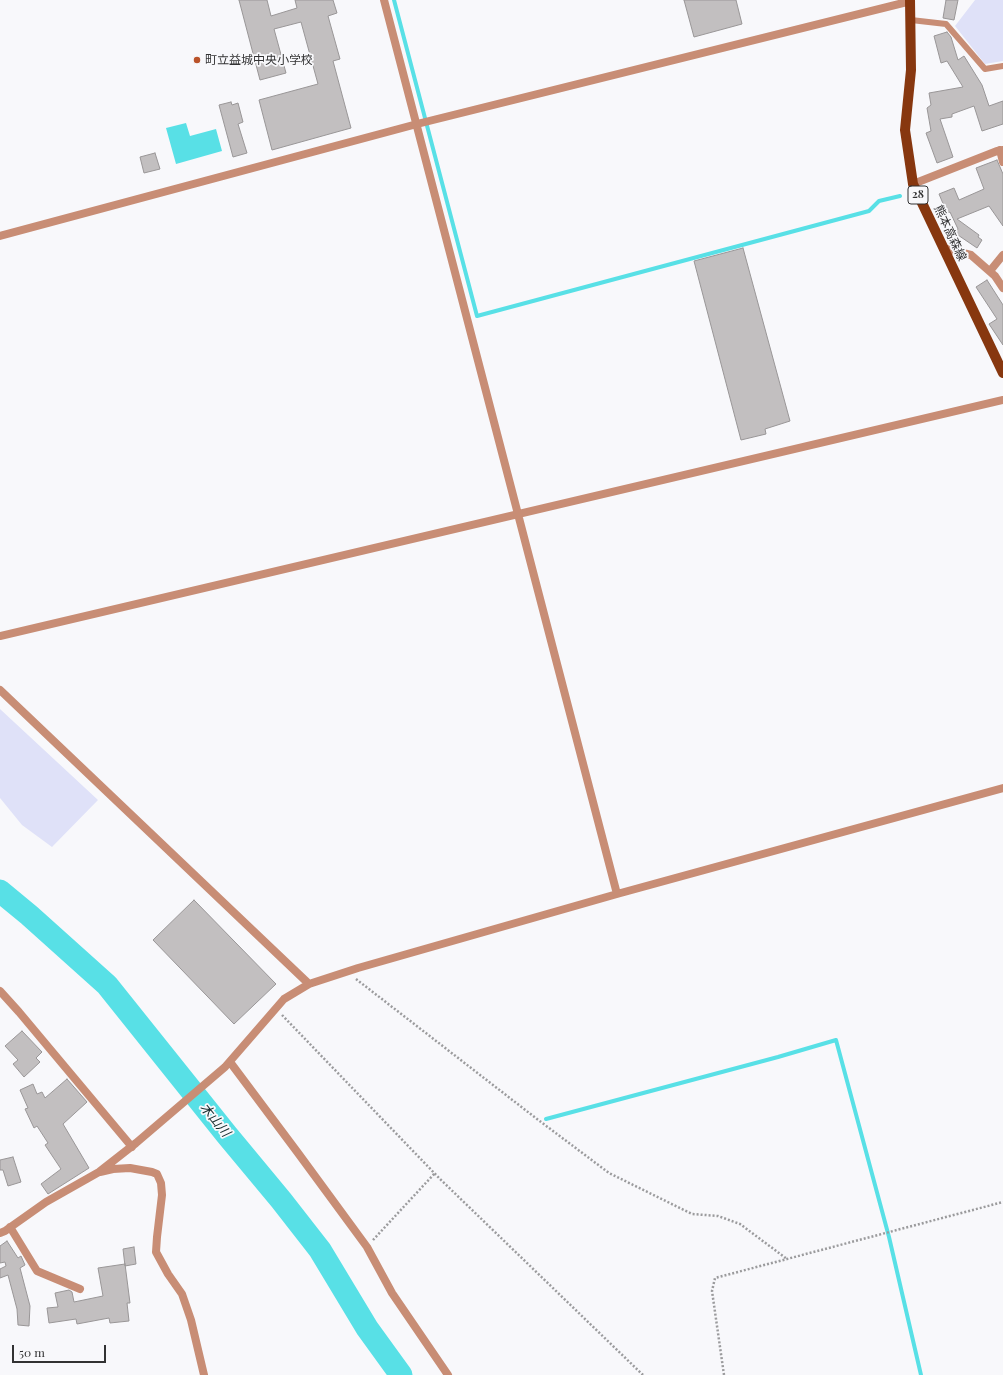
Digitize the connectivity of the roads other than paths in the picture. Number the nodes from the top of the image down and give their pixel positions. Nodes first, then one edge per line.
1 (384, 0) edge
2 (910, 0) edge
3 (911, 20) junction
4 (1003, 66) edge
5 (417, 124) junction
6 (1001, 150) edge
7 (1003, 162) edge
8 (913, 184) junction
9 (0, 236) edge
10 (943, 248) junction
11 (1003, 255) edge
12 (990, 271) junction
13 (1003, 288) edge
14 (1003, 373) edge
15 (1003, 400) edge
16 (518, 514) junction
17 (0, 636) edge
18 (0, 690) edge
19 (1003, 788) edge
20 (617, 894) junction
21 (309, 984) junction
22 (0, 991) edge
23 (227, 1065) junction
24 (134, 1145) junction
25 (99, 1172) junction
26 (10, 1227) junction
27 (0, 1232) edge
28 (80, 1289) dead end
29 (204, 1375) edge
30 (448, 1375) edge

1 - 5 street
2 - 3 main road, 熊本高森線 / 28
2 - 5 street
3 - 4 lane
3 - 8 main road, 熊本高森線 / 28
5 - 9 street
5 - 16 street
6 - 7 street
6 - 8 street
8 - 10 main road, 熊本高森線 / 28
10 - 12 street
10 - 14 main road, 熊本高森線 / 28
11 - 12 street
12 - 13 street
15 - 16 street
16 - 17 street
16 - 20 street
18 - 21 street
19 - 20 street
20 - 21 street
21 - 23 street
22 - 24 street
23 - 24 street
23 - 30 street
24 - 25 street
25 - 26 street
25 - 29 street
26 - 27 street
26 - 28 street

